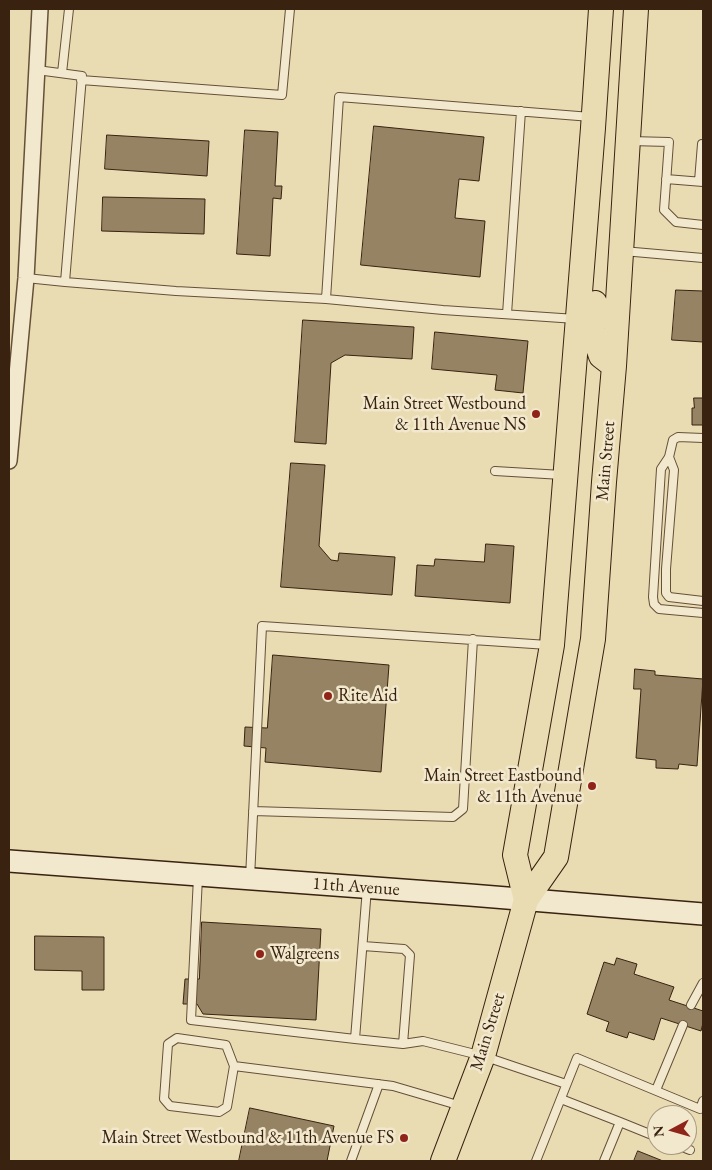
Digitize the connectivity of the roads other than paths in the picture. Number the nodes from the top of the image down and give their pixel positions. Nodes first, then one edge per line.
1 (40, 9) edge
2 (69, 9) edge
3 (290, 9) edge
4 (600, 9) edge
5 (636, 9) edge
6 (37, 70) junction
7 (62, 73) junction
8 (81, 80) junction
9 (521, 111) junction
10 (594, 123) junction
11 (628, 141) junction
12 (703, 144) edge
13 (666, 179) junction
14 (701, 182) edge
15 (703, 225) edge
16 (620, 250) junction
17 (703, 258) edge
18 (26, 278) junction
19 (65, 282) junction
20 (326, 298) junction
21 (507, 314) junction
22 (578, 320) junction
23 (614, 366) junction
24 (703, 438) edge
25 (669, 457) junction
26 (9, 461) edge
27 (495, 470) dead end
28 (566, 476) junction
29 (703, 601) edge
30 (703, 613) edge
31 (473, 639) junction
32 (552, 646) junction
33 (253, 811) junction
34 (9, 861) edge
35 (198, 875) junction
36 (250, 880) junction
37 (367, 888) junction
38 (526, 900) junction
39 (703, 914) edge
40 (363, 946) junction
41 (703, 983) edge
42 (691, 1005) dead end
43 (683, 1025) dead end
44 (355, 1039) junction
45 (403, 1044) junction
46 (483, 1056) junction
47 (234, 1066) junction
48 (379, 1084) junction
49 (566, 1084) junction
50 (656, 1090) junction
51 (561, 1099) junction
52 (703, 1102) edge
53 (463, 1107) junction
54 (620, 1122) junction
55 (647, 1133) edge
56 (351, 1161) edge
57 (443, 1161) edge
58 (536, 1161) edge
59 (604, 1161) edge

1 - 6 street
2 - 7 lane
3 - 8 lane
4 - 10 main road, Main Street
5 - 11 main road, Main Street
6 - 7 lane
6 - 18 street
7 - 8 lane
8 - 19 lane
9 - 10 lane
9 - 20 lane
9 - 21 lane
10 - 22 main road, Main Street
10 - 23 main road
11 - 13 lane
11 - 16 main road, Main Street
12 - 14 lane
13 - 14 lane
13 - 15 lane
16 - 17 lane
16 - 23 main road, Main Street
18 - 19 lane
18 - 26 street
19 - 20 lane
20 - 21 lane
21 - 22 lane
22 - 28 main road, Main Street
23 - 38 main road, Main Street
24 - 25 lane
25 - 29 lane
25 - 30 lane
27 - 28 lane
28 - 32 main road, Main Street
31 - 32 lane
31 - 33 lane
31 - 33 lane
32 - 38 main road, Main Street
33 - 36 lane
34 - 35 main road, 11th Avenue
35 - 36 main road, 11th Avenue
35 - 44 lane
36 - 37 main road, 11th Avenue
37 - 38 main road, 11th Avenue
37 - 40 lane
38 - 39 main road, 11th Avenue
38 - 46 main road, Main Street
40 - 44 lane
40 - 45 lane
41 - 42 lane
43 - 50 lane
44 - 45 lane
45 - 46 lane
46 - 49 lane
46 - 53 main road, Main Street
47 - 47 lane
47 - 48 lane
48 - 53 lane
48 - 56 lane
49 - 50 lane
49 - 51 lane
50 - 52 lane
51 - 54 lane
51 - 58 lane
53 - 57 main road, Main Street
54 - 55 lane
54 - 59 lane

